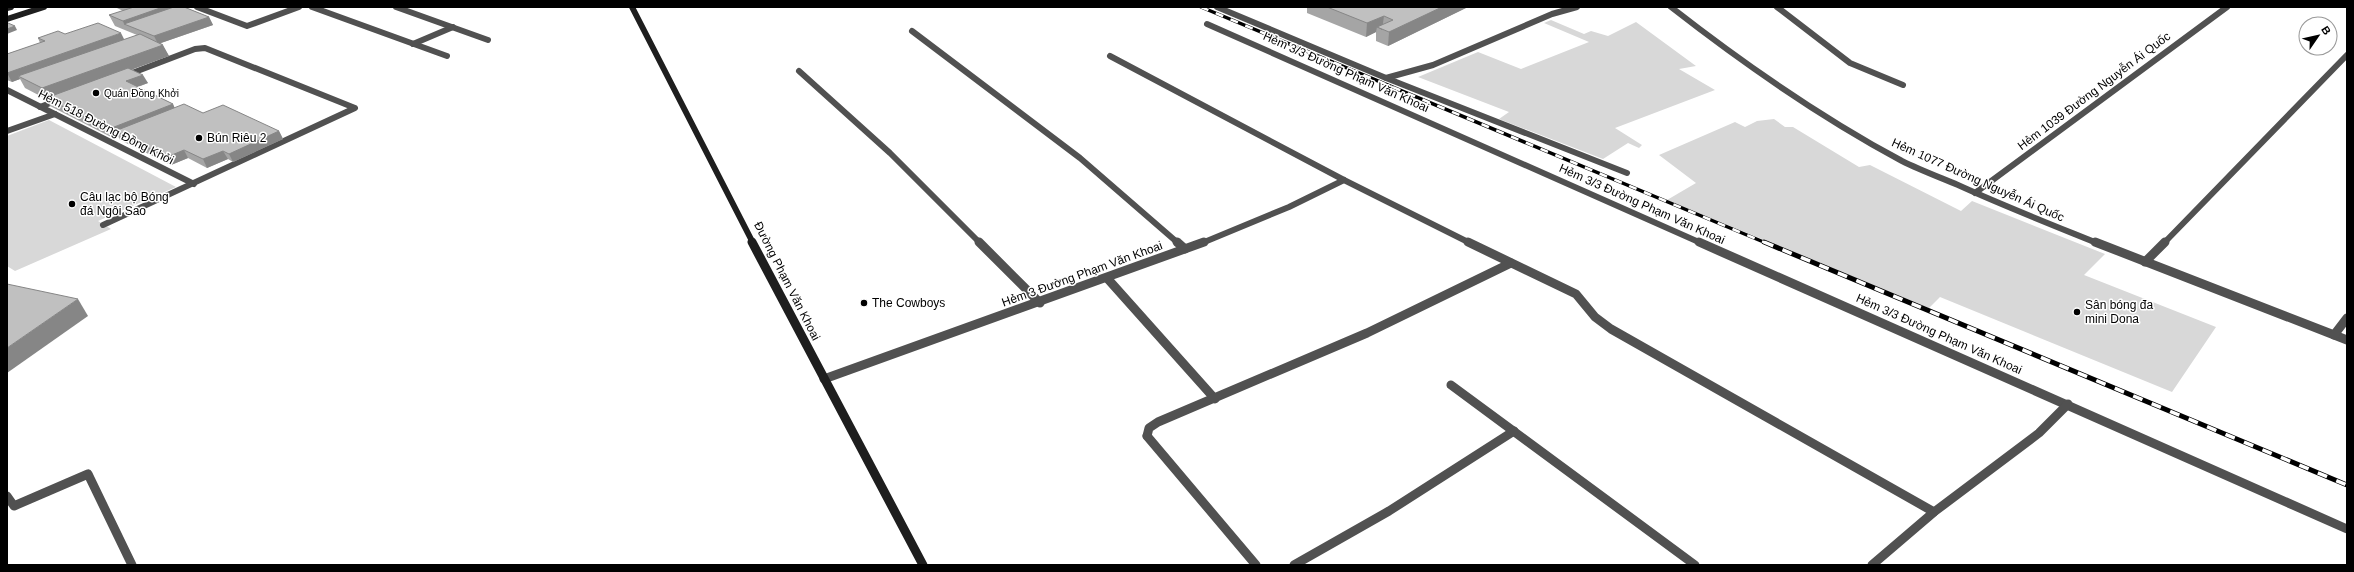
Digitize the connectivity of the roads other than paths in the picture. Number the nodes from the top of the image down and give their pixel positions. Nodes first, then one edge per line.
1 (11, 7) edge
2 (44, 7) edge
3 (197, 7) edge
4 (299, 7) edge
5 (312, 7) edge
6 (396, 7) edge
7 (632, 7) edge
8 (1217, 7) edge
9 (1577, 7) edge
10 (1671, 7) edge
11 (1777, 7) edge
12 (2227, 7) edge
13 (7, 8) edge
14 (7, 19) edge
15 (1207, 24) dead end
16 (453, 27) junction
17 (912, 31) dead end
18 (488, 40) dead end
19 (413, 44) junction
20 (2347, 55) edge
21 (447, 56) dead end
22 (1110, 56) dead end
23 (799, 72) dead end
24 (121, 77) edge
25 (1386, 78) junction
26 (1903, 85) dead end
27 (7, 90) edge
28 (62, 98) edge
29 (40, 106) junction
30 (55, 114) junction
31 (7, 132) edge
32 (117, 139) edge
33 (110, 142) junction
34 (1627, 173) dead end
35 (1344, 180) junction
36 (194, 184) junction
37 (1975, 193) junction
38 (103, 225) dead end
39 (1185, 250) junction
40 (2145, 262) junction
41 (1511, 263) junction
42 (1107, 278) junction
43 (1040, 303) junction
44 (2347, 318) edge
45 (2334, 336) junction
46 (2347, 340) edge
47 (824, 379) junction
48 (1451, 385) dead end
49 (1215, 399) junction
50 (2068, 404) junction
51 (1514, 431) junction
52 (7, 496) edge
53 (1934, 512) junction
54 (2347, 529) edge
55 (132, 565) edge
56 (923, 565) edge
57 (1256, 565) edge
58 (1294, 565) edge
59 (1695, 565) edge
60 (1872, 565) edge

1 - 13 street
2 - 14 street
3 - 4 street
5 - 19 street
6 - 16 street
7 - 47 street, Đường Phạm Văn Khoai
8 - 25 street
9 - 25 street
10 - 37 street, Hẻm 1077 Đường Nguyễn Ái Quốc
11 - 26 street
12 - 37 street, Hẻm 1039 Đường Nguyễn Ái Quốc
15 - 50 street, Hẻm 3/3 Đường Phạm Văn Khoai
16 - 18 street
16 - 19 street
17 - 39 street
19 - 21 street
20 - 40 street
22 - 35 street
23 - 43 street
24 - 36 street
25 - 34 street
27 - 29 street, Hẻm 518 Đường Đồng Khởi
28 - 29 street
29 - 30 street, Hẻm 518 Đường Đồng Khởi
30 - 31 street
30 - 33 street, Hẻm 518 Đường Đồng Khởi
32 - 33 street
33 - 36 street, Hẻm 518 Đường Đồng Khởi
35 - 39 street, Hẻm 3 Đường Phạm Văn Khoai
35 - 41 street
36 - 38 street
37 - 40 street, Hẻm 1077 Đường Nguyễn Ái Quốc
39 - 42 street, Hẻm 3 Đường Phạm Văn Khoai
40 - 45 street, Hẻm 1077 Đường Nguyễn Ái Quốc
41 - 49 street
41 - 53 street
42 - 43 street, Hẻm 3 Đường Phạm Văn Khoai
42 - 49 street
43 - 47 street, Hẻm 3 Đường Phạm Văn Khoai
44 - 45 street
45 - 46 street, Hẻm 1077 Đường Nguyễn Ái Quốc
47 - 56 street, Đường Phạm Văn Khoai
48 - 51 street
49 - 57 street
50 - 53 street
50 - 54 street, Hẻm 3/3 Đường Phạm Văn Khoai
51 - 58 street
51 - 59 street
52 - 55 street
53 - 60 street

